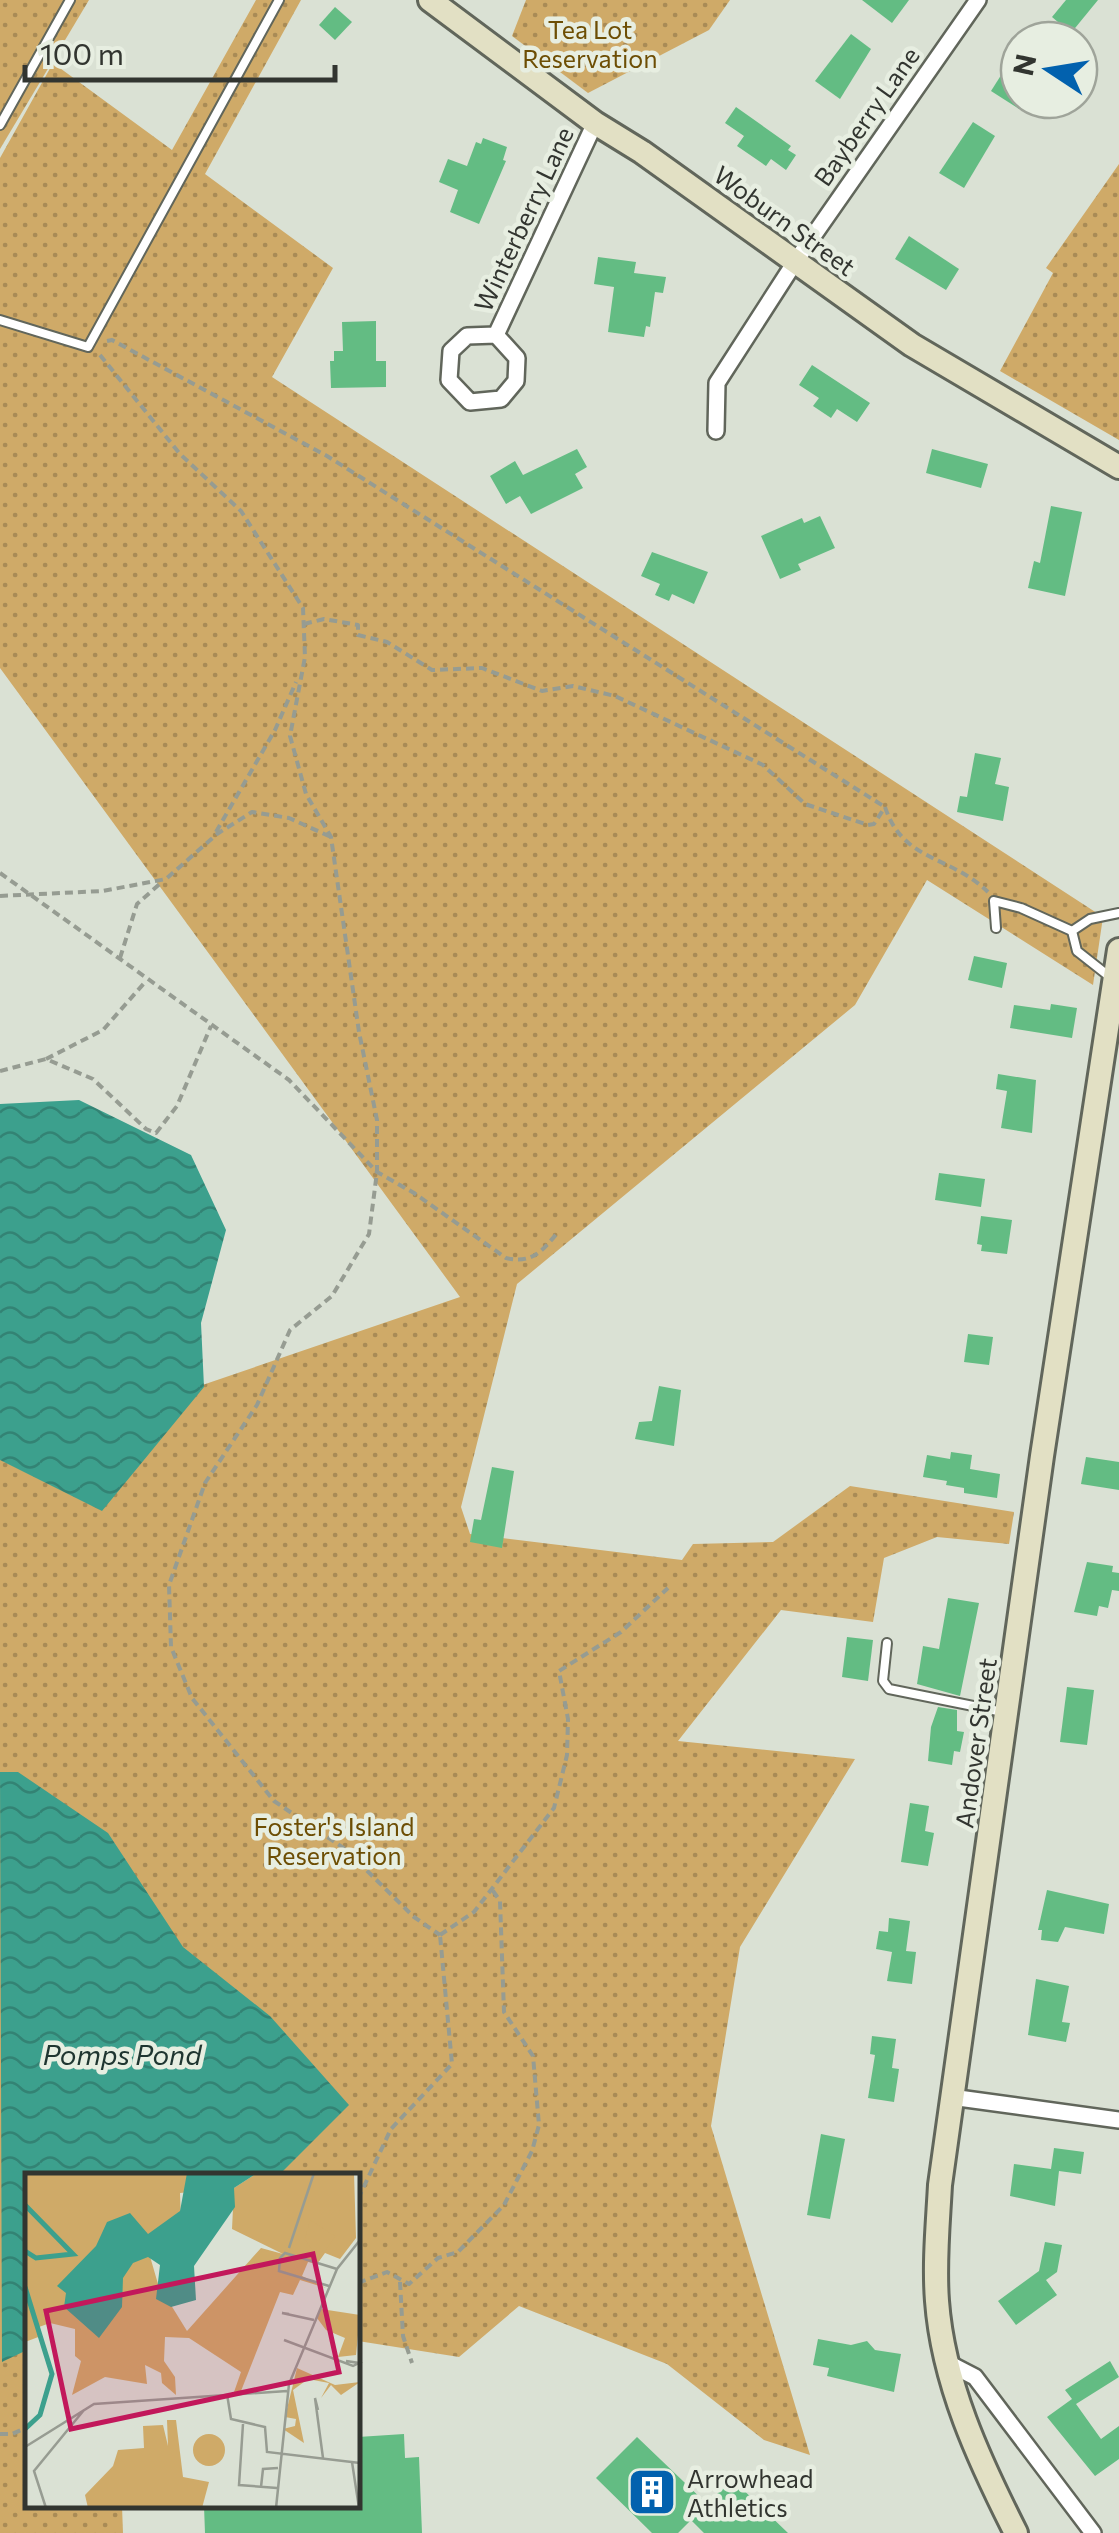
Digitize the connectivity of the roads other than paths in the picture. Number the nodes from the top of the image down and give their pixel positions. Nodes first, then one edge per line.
1 (70, 0) edge
2 (278, 0) edge
3 (430, 0) edge
4 (978, 0) edge
5 (596, 124) junction
6 (0, 125) edge
7 (795, 262) junction
8 (0, 320) edge
9 (496, 335) junction
10 (716, 431) dead end
11 (1119, 468) edge
12 (1119, 913) edge
13 (996, 928) dead end
14 (1072, 931) junction
15 (1119, 950) edge
16 (1114, 980) junction
17 (1111, 1054) edge
18 (888, 1643) dead end
19 (1007, 1713) junction
20 (952, 2096) junction
21 (1119, 2120) edge
22 (946, 2362) junction
23 (1016, 2533) edge
24 (1094, 2533) edge

1 - 6 lane
2 - 8 lane
3 - 5 street, Woburn Street
4 - 7 street, Bayberry Lane
5 - 7 street, Woburn Street
5 - 9 street, Winterberry Lane
7 - 10 street, Bayberry Lane
7 - 11 street, Woburn Street
9 - 9 street, Winterberry Lane
12 - 14 lane
13 - 14 lane
14 - 16 lane
15 - 16 street, Andover Street
16 - 17 street, Andover Street
17 - 19 street, Andover Street
18 - 19 lane
19 - 20 street, Andover Street
20 - 21 street
20 - 22 street, Andover Street
22 - 23 street, Andover Street
22 - 24 street

